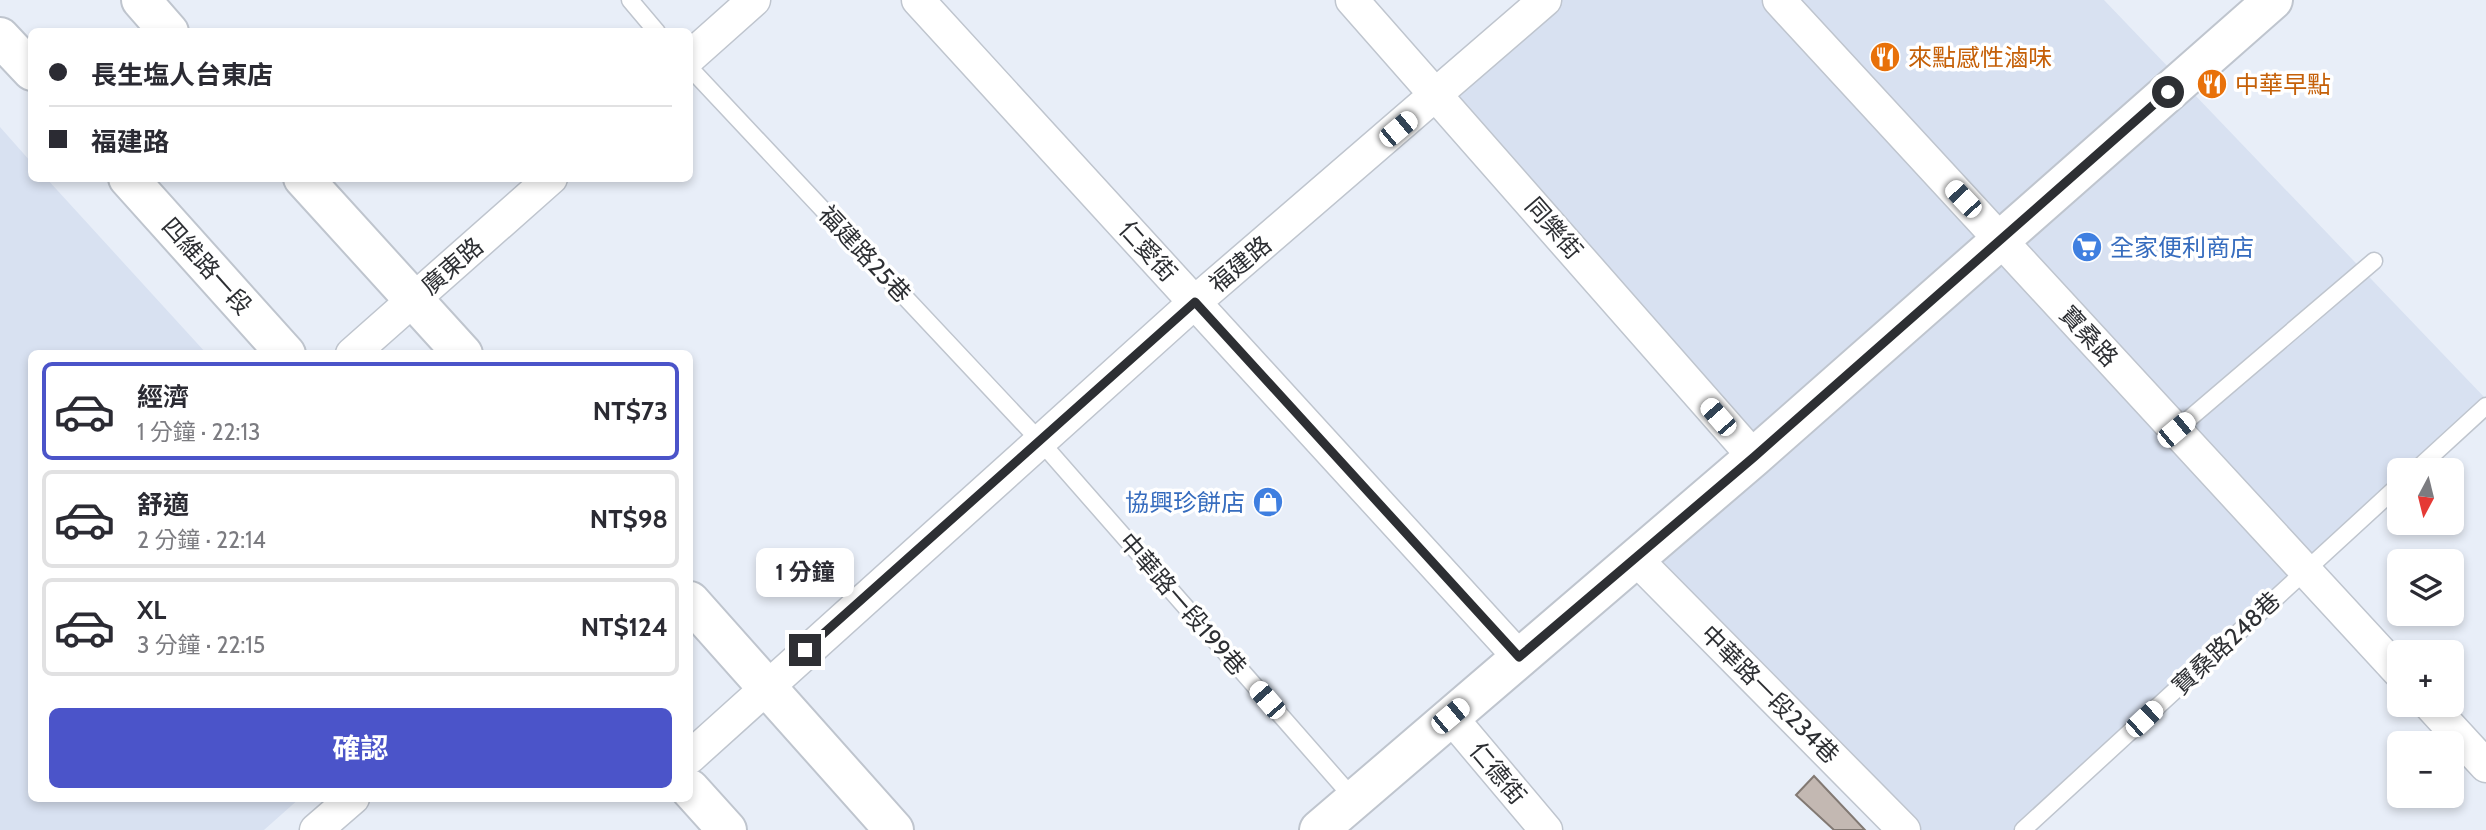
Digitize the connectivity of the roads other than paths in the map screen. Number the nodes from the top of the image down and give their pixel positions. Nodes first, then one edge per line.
1 (141, 0) edge
2 (629, 0) edge
3 (754, 0) edge
4 (918, 0) edge
5 (1352, 0) edge
6 (1545, 0) edge
7 (1779, 0) edge
8 (2273, 0) edge
9 (166, 28) edge
10 (654, 28) edge
11 (0, 37) edge
12 (693, 54) edge
13 (28, 67) edge
14 (693, 71) edge
15 (1438, 95) junction
16 (132, 182) edge
17 (307, 182) edge
18 (547, 182) edge
19 (2000, 239) junction
20 (2374, 261) dead end
21 (414, 300) junction
22 (1195, 302) junction
23 (282, 350) edge
24 (357, 350) edge
25 (459, 350) edge
26 (2486, 406) edge
27 (2176, 430) junction
28 (1040, 441) junction
29 (1754, 457) junction
30 (2429, 458) edge
31 (2387, 496) edge
32 (1636, 558) junction
33 (2305, 570) junction
34 (693, 604) edge
35 (1519, 657) junction
36 (2387, 659) edge
37 (766, 685) junction
38 (1450, 716) junction
39 (2441, 717) edge
40 (693, 754) edge
41 (2486, 766) edge
42 (693, 792) edge
43 (1354, 799) junction
44 (348, 802) edge
45 (316, 830) edge
46 (727, 830) edge
47 (894, 830) edge
48 (1319, 830) edge
49 (1546, 830) edge
50 (1904, 830) edge
51 (2023, 830) edge

1 - 9 street
2 - 10 lane
3 - 12 street
4 - 22 street, 仁愛街
5 - 15 street, 同樂街
6 - 15 street, 福建路
7 - 19 street, 寶桑路
8 - 19 street
11 - 13 street
14 - 28 lane, 福建路25巷
15 - 22 street, 福建路
15 - 29 street, 同樂街
16 - 23 street, 四維路一段
17 - 21 street
18 - 21 street, 廣東路
19 - 27 street, 寶桑路
19 - 29 street
20 - 27 lane
21 - 24 street, 廣東路
21 - 25 street
22 - 28 street, 福建路
22 - 35 street, 仁愛街
26 - 30 lane
27 - 33 street, 寶桑路
28 - 37 street, 福建路
28 - 43 lane, 中華路一段199巷
29 - 32 street
31 - 33 lane, 寶桑路248巷
32 - 35 street
32 - 50 street, 中華路一段234巷
33 - 36 street, 寶桑路
33 - 51 lane, 寶桑路248巷
34 - 37 street
35 - 38 street
37 - 40 street, 福建路
37 - 47 street
38 - 43 street
38 - 49 street, 仁德街
39 - 41 street
42 - 46 street
43 - 48 street
44 - 45 street

